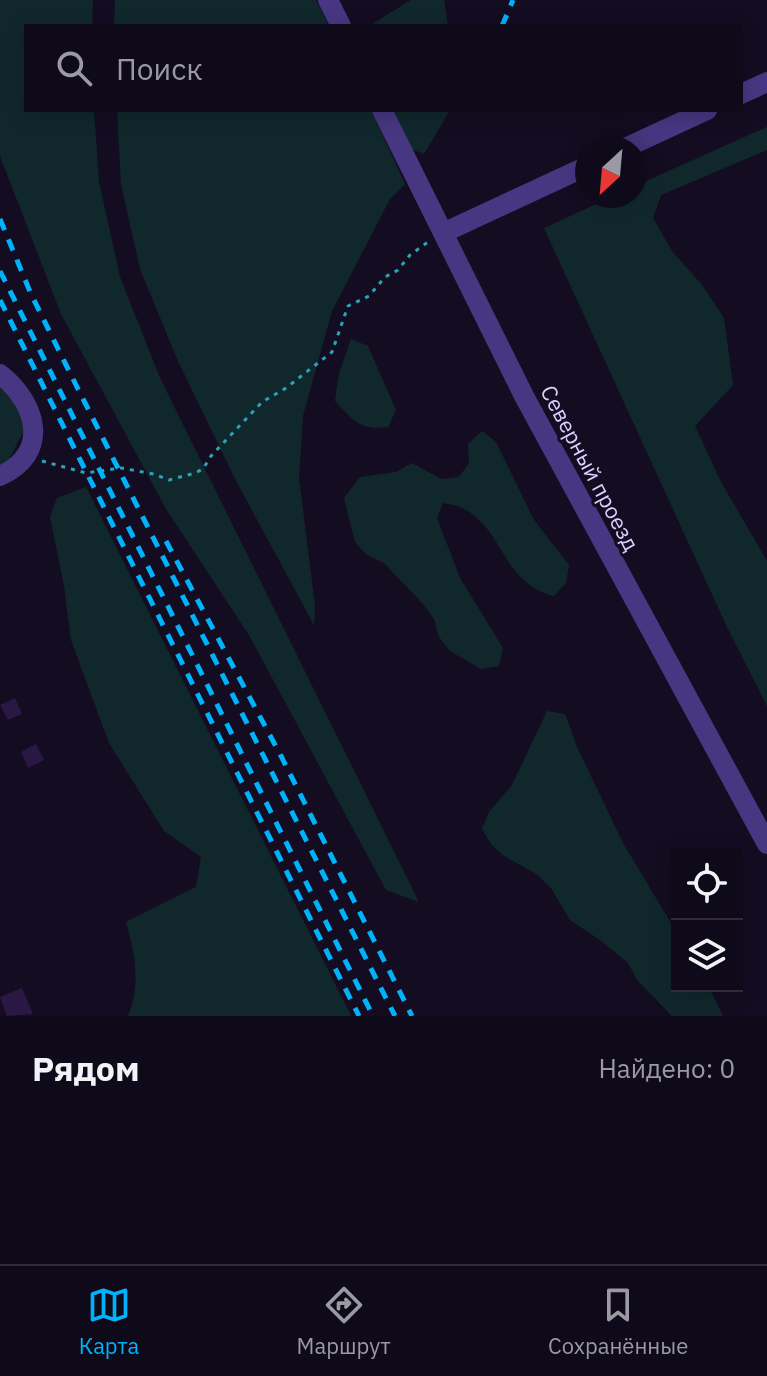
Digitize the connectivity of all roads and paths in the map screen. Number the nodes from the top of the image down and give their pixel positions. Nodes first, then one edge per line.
1 (328, 0) edge
2 (340, 24) edge
3 (767, 82) edge
4 (743, 93) edge
5 (383, 112) edge
6 (703, 112) edge
7 (647, 138) edge
8 (575, 172) edge
9 (443, 233) junction
10 (0, 374) edge
11 (19, 462) junction
12 (0, 476) edge
13 (767, 844) edge

1 - 2 street
3 - 4 street
5 - 9 street, Северный проезд
6 - 7 street
8 - 9 street
9 - 11 path
9 - 13 street, Северный проезд
10 - 11 street
11 - 12 street

